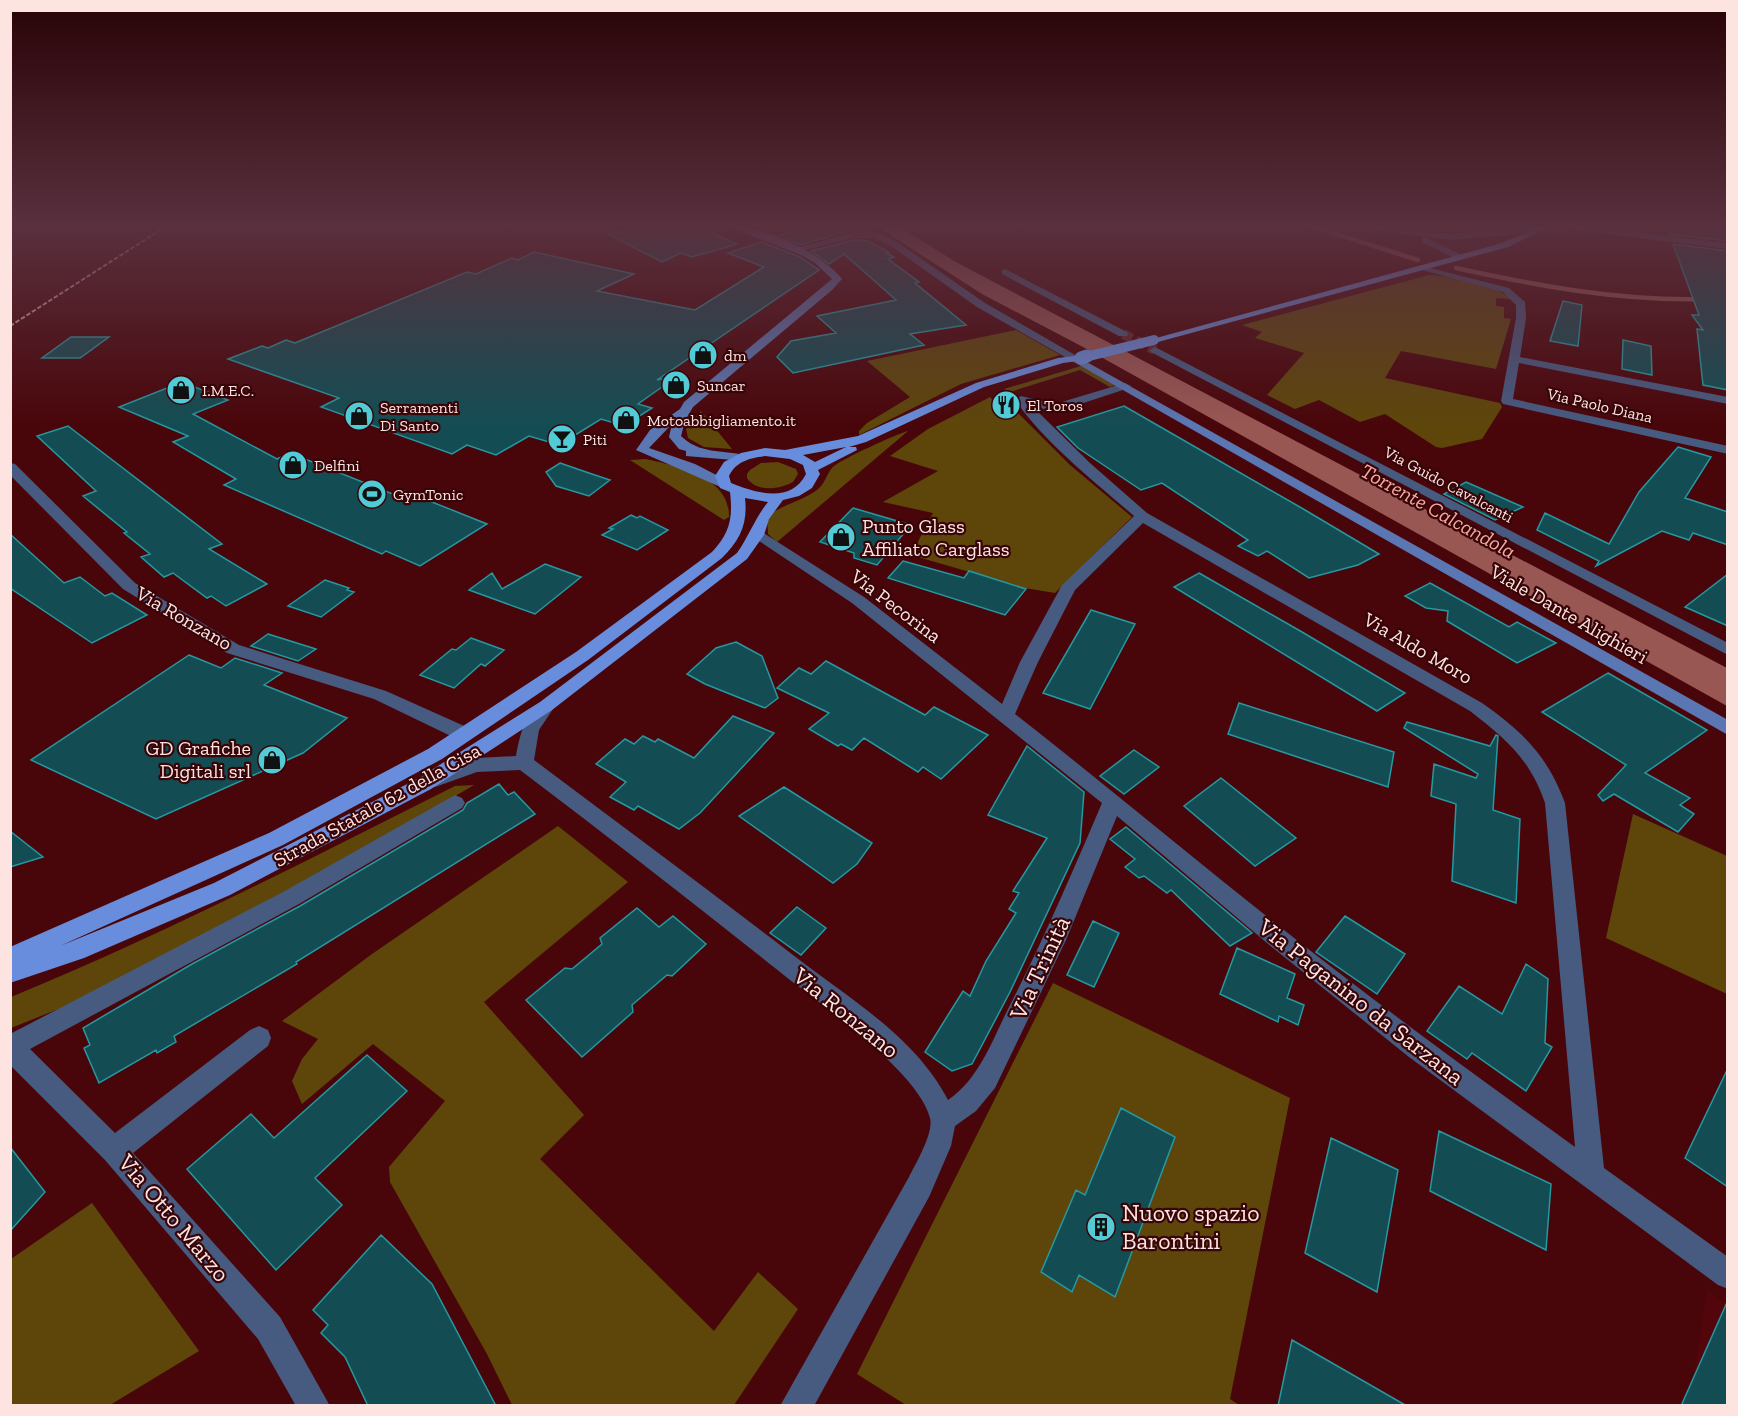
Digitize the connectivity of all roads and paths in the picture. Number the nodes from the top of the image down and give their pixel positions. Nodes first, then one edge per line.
1 (823, 293) edge
2 (964, 293) edge
3 (1045, 293) edge
4 (1337, 293) edge
5 (1510, 293) edge
6 (1123, 334) tunnel mouth
7 (1154, 345) junction
8 (1079, 358) junction
9 (1513, 359) junction
10 (1125, 386) junction
11 (1728, 401) edge
12 (683, 412) junction
13 (642, 450) junction
14 (1728, 450) edge
15 (790, 453) junction
16 (704, 454) junction
17 (740, 458) junction
18 (10, 467) edge
19 (813, 468) junction
20 (731, 489) junction
21 (778, 498) junction
22 (1142, 516) junction
23 (757, 535) junction
24 (1728, 650) edge
25 (546, 706) junction
26 (1005, 717) junction
27 (1728, 729) edge
28 (464, 734) junction
29 (524, 763) junction
30 (424, 784) junction
31 (1113, 801) junction
32 (455, 803) dead end
33 (10, 958) edge
34 (10, 973) edge
35 (259, 1038) dead end
36 (10, 1047) edge
37 (944, 1118) junction
38 (114, 1151) junction
39 (1590, 1175) junction
40 (1728, 1275) edge
41 (314, 1406) edge
42 (796, 1406) edge

1 - 12 street
2 - 8 street
3 - 6 street
4 - 7 main road
5 - 9 street, Via Paolo Diana
7 - 8 main road, bridge
7 - 24 street, Via Guido Cavalcanti
8 - 10 street, Viale Dante Alighieri
8 - 15 main road
8 - 19 main road
9 - 11 street, Via Paolo Diana
9 - 14 street, Via Paolo Diana
10 - 22 street, Via Aldo Moro
10 - 27 street, Viale Dante Alighieri
12 - 13 street
12 - 16 street
13 - 16 street
13 - 20 street
15 - 17 main road
15 - 19 main road
16 - 17 street
17 - 20 main road
18 - 28 street, Via Ronzano
19 - 21 main road
20 - 21 main road
20 - 28 main road, Strada Statale 62 della Cisa
21 - 23 main road, Strada Statale 62 della Cisa
22 - 26 street
22 - 39 street, Via Aldo Moro
23 - 25 main road, Strada Statale 62 della Cisa
23 - 26 street, Via Pecorina
25 - 29 street
25 - 30 main road, Strada Statale 62 della Cisa
26 - 31 street, Via Paganino da Sarzana
28 - 33 main road, Strada Statale 62 della Cisa
29 - 30 street
29 - 37 street, Via Ronzano
30 - 34 main road, Strada Statale 62 della Cisa
31 - 37 street, Via Trinità
31 - 39 street, Via Paganino da Sarzana
32 - 36 street
35 - 38 street, Via Otto Marzo
36 - 38 street
37 - 42 street
38 - 41 street, Via Otto Marzo
39 - 40 street, Via Paganino da Sarzana

